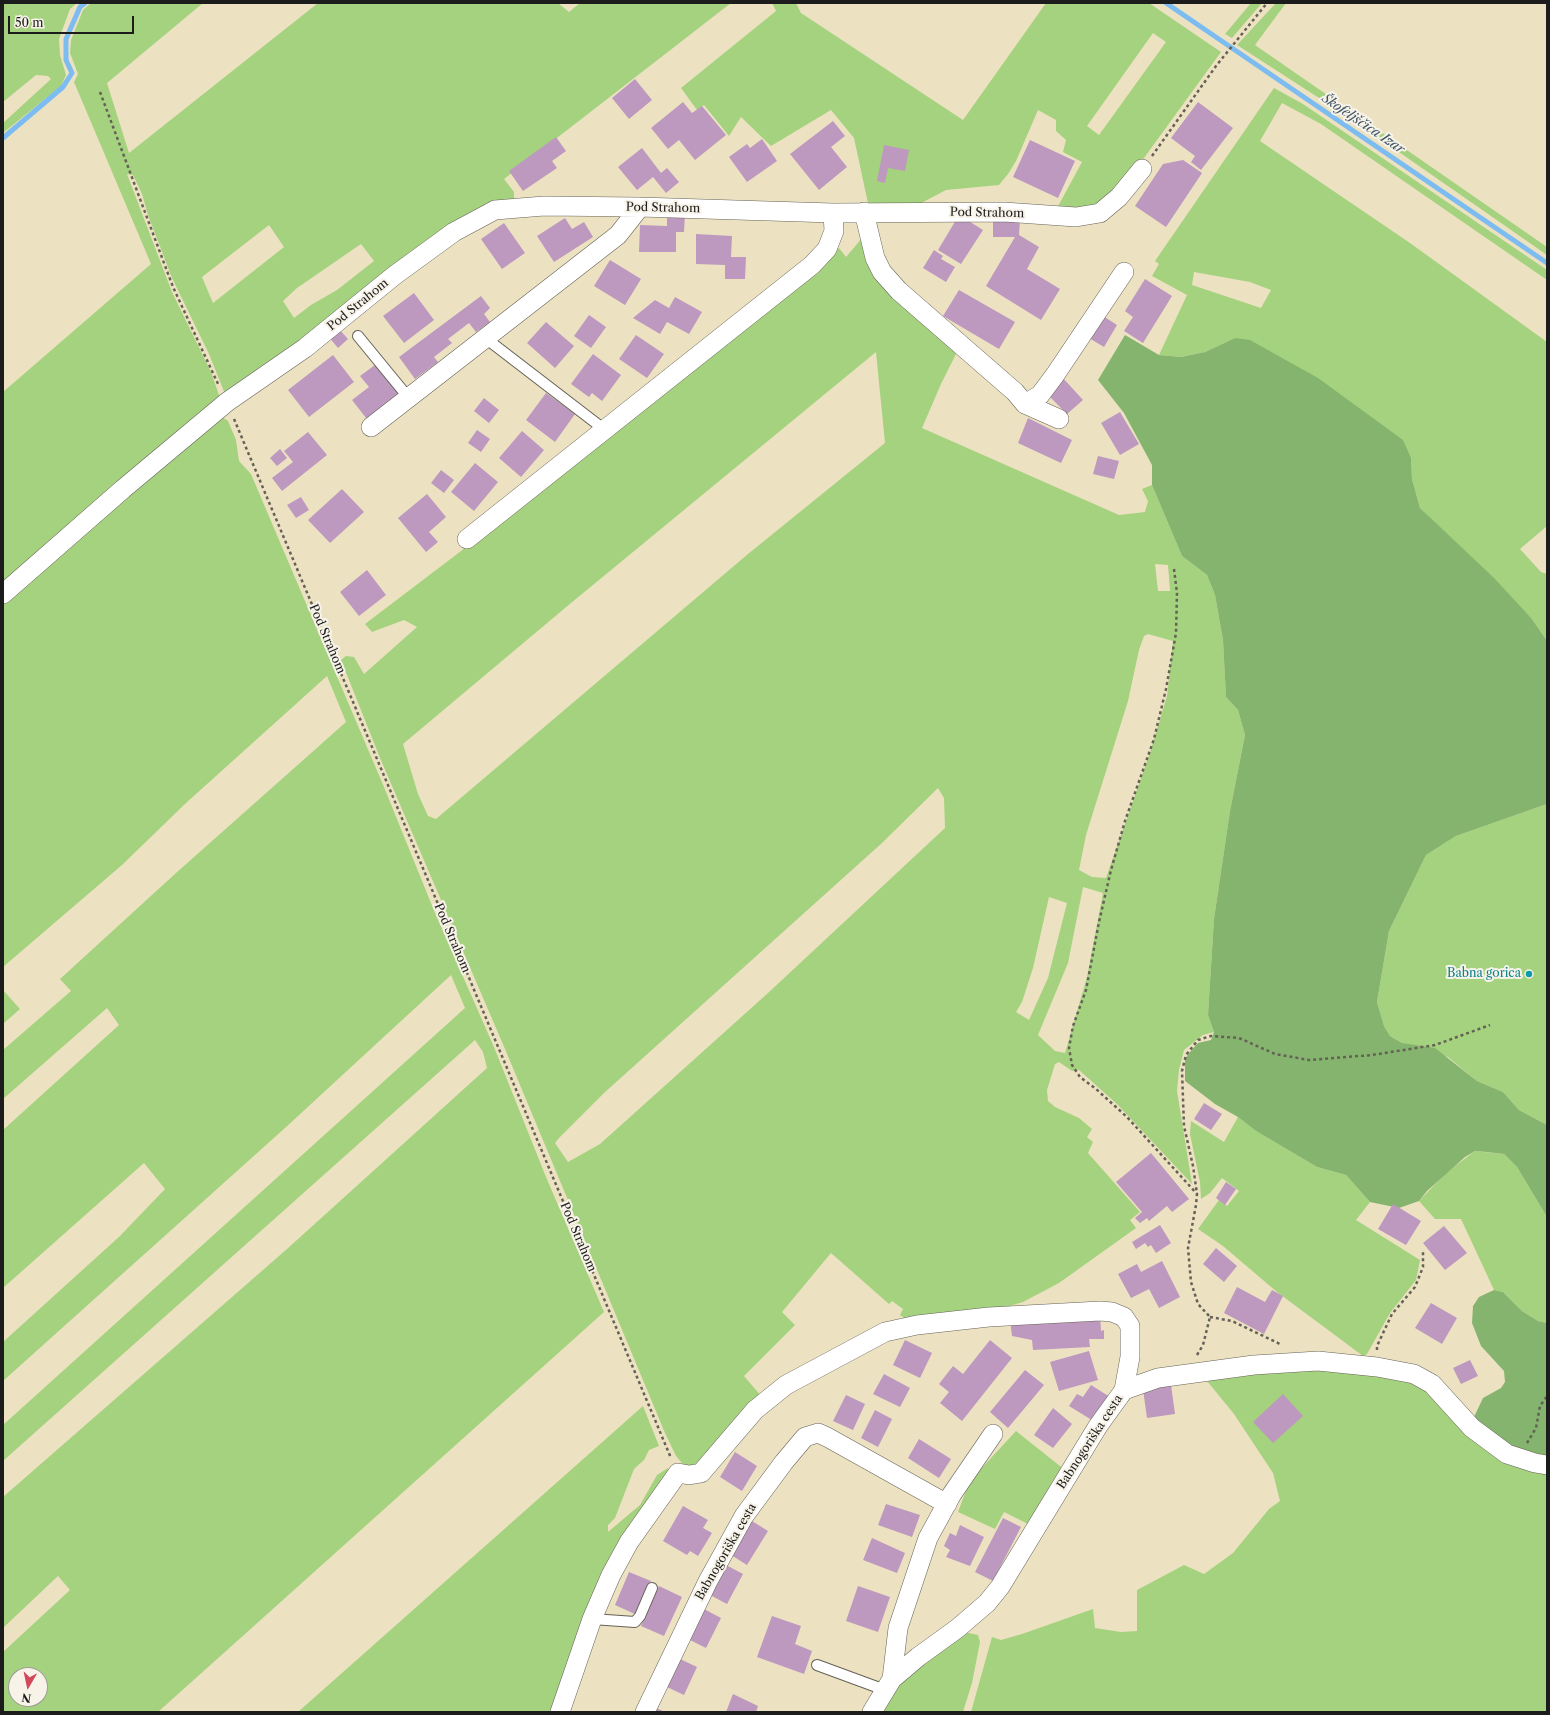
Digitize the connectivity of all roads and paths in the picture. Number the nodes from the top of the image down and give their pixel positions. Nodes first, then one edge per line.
1 (1267, 3) edge
2 (100, 92) dead end
3 (1142, 169) joint
4 (640, 207) junction
5 (864, 212) junction
6 (833, 213) junction
7 (1124, 272) dead end
8 (358, 336) dead end
9 (484, 337) junction
10 (408, 397) junction
11 (227, 402) junction
12 (1025, 404) junction
13 (1059, 419) dead end
14 (371, 427) dead end
15 (605, 430) junction
16 (467, 539) dead end
17 (1174, 569) dead end
18 (3, 594) edge
19 (1490, 1025) dead end
20 (1197, 1194) junction
21 (1423, 1250) dead end
22 (1210, 1317) junction
23 (1289, 1348) dead end
24 (1377, 1367) junction
25 (1187, 1373) junction
26 (1124, 1390) junction
27 (1547, 1396) edge
28 (993, 1434) dead end
29 (1518, 1457) junction
30 (1547, 1465) edge
31 (678, 1473) junction
32 (947, 1504) junction
33 (652, 1588) dead end
34 (592, 1619) junction
35 (817, 1665) dead end
36 (889, 1684) junction
37 (560, 1712) edge
38 (645, 1712) edge
39 (872, 1712) edge

1 - 3 path
2 - 11 path
3 - 5 street, Pod Strahom
4 - 6 street, Pod Strahom
4 - 9 street
4 - 11 street, Pod Strahom
5 - 6 street, Pod Strahom
5 - 12 street
6 - 15 street
7 - 12 street
8 - 10 lane
9 - 10 street
9 - 15 lane
10 - 14 street
11 - 18 street, Pod Strahom
11 - 31 path, Pod Strahom
12 - 13 street
15 - 16 street
17 - 20 path
19 - 20 path
20 - 22 path
21 - 24 path
22 - 23 path
22 - 25 path
24 - 25 street, Babnogoriška cesta
24 - 29 street, Babnogoriška cesta
25 - 26 street, Babnogoriška cesta
26 - 31 street
26 - 36 street, Babnogoriška cesta
27 - 29 path
28 - 32 street
29 - 30 street, Babnogoriška cesta
31 - 34 street
32 - 36 street
32 - 38 street, Babnogoriška cesta
33 - 34 lane
34 - 37 street
35 - 36 lane
36 - 39 street, Babnogoriška cesta

